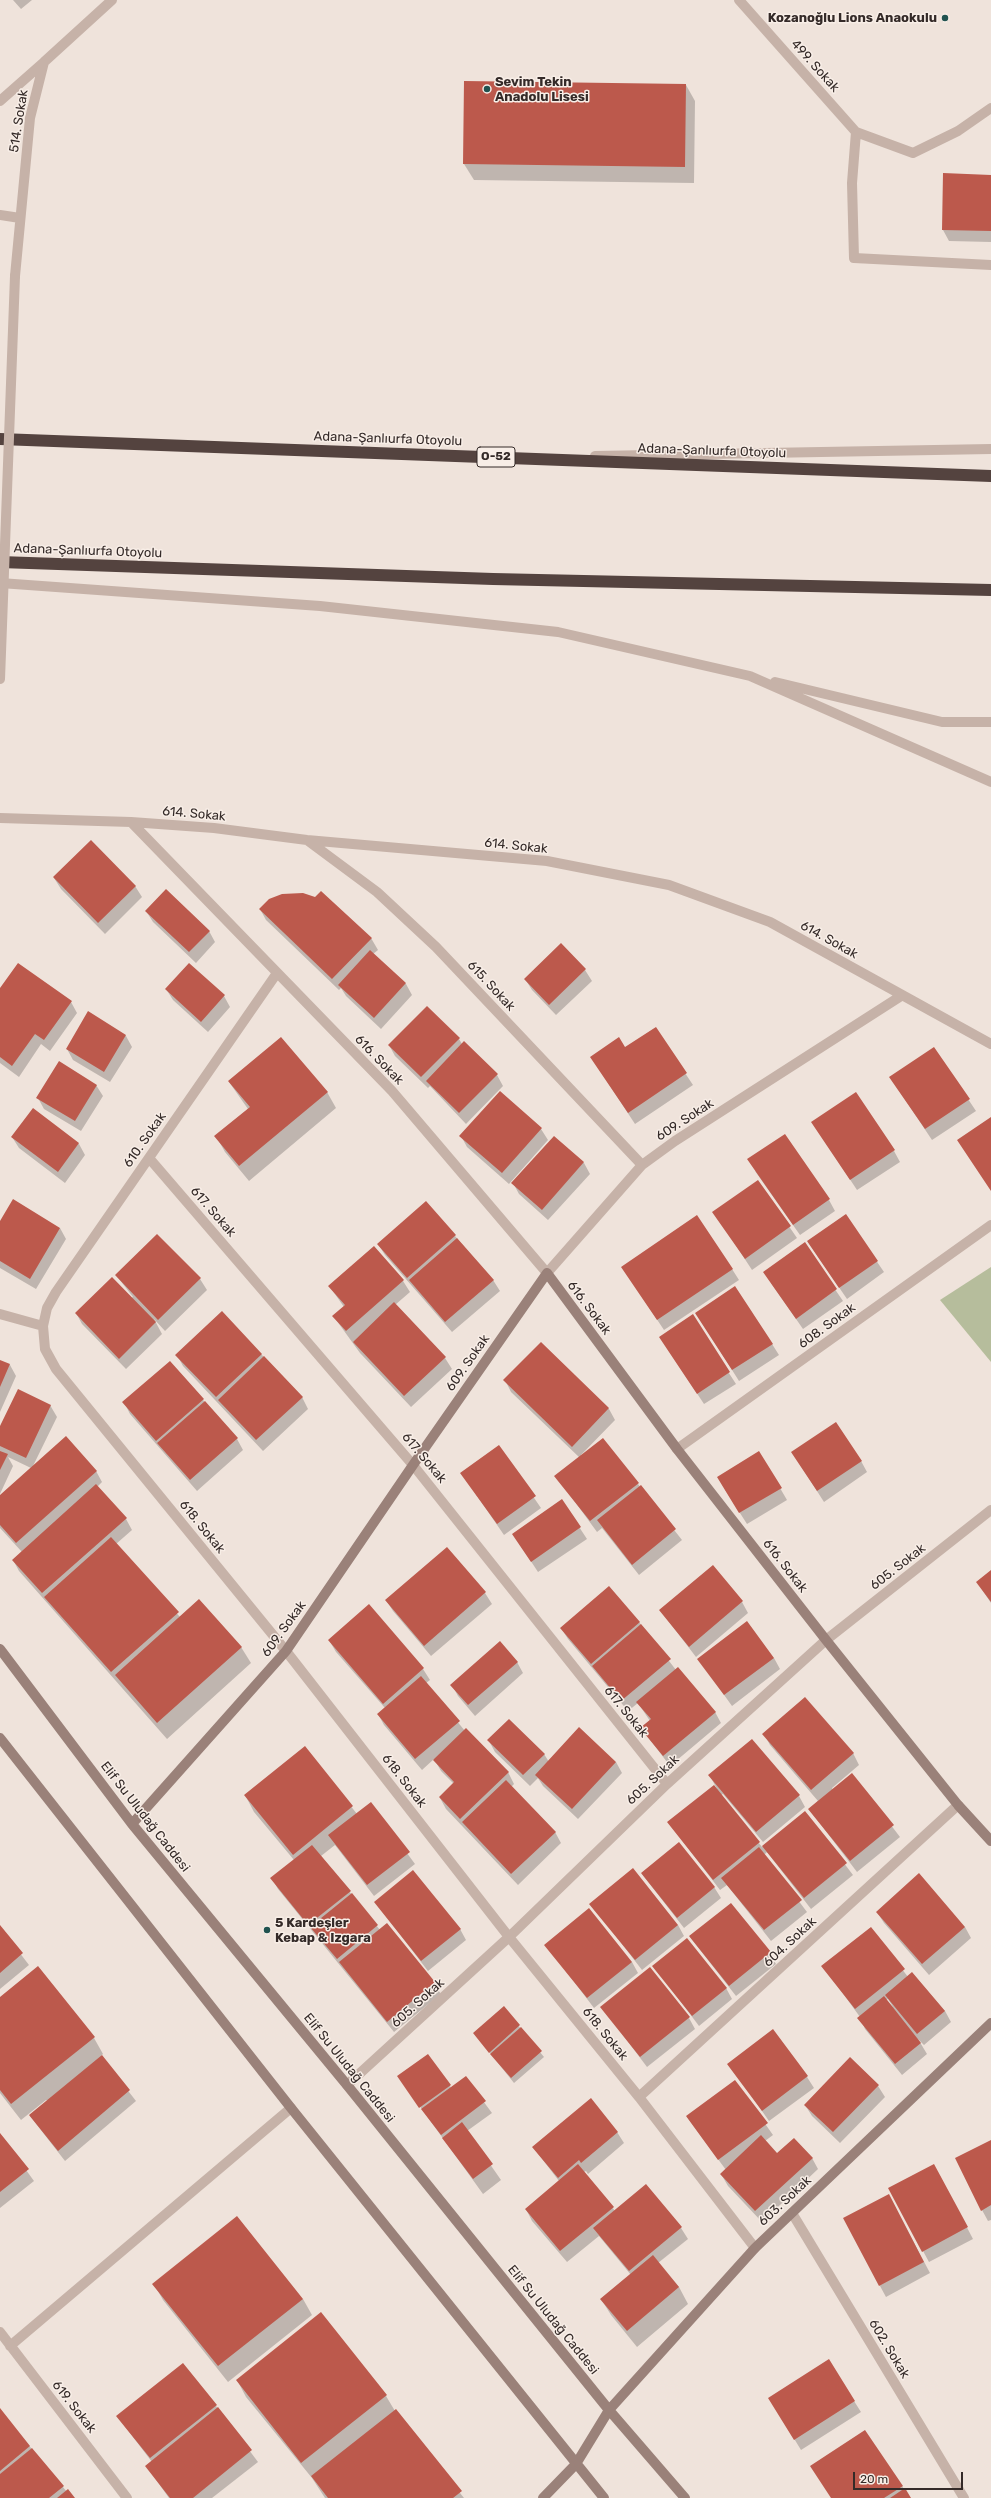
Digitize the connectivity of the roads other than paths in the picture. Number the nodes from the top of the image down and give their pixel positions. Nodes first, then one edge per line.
1 (112, 0) edge
2 (738, 0) edge
3 (44, 62) junction
4 (0, 101) edge
5 (991, 108) edge
6 (856, 132) junction
7 (0, 215) edge
8 (20, 218) junction
9 (991, 265) edge
10 (0, 439) edge
11 (991, 449) edge
12 (511, 457) junction
13 (991, 476) edge
14 (0, 562) edge
15 (0, 583) edge
16 (991, 590) edge
17 (750, 676) junction
18 (0, 679) edge
19 (991, 722) edge
20 (991, 782) edge
21 (0, 818) edge
22 (132, 822) junction
23 (307, 840) junction
24 (277, 973) junction
25 (901, 996) junction
26 (991, 1044) edge
27 (149, 1158) junction
28 (642, 1165) junction
29 (991, 1224) edge
30 (547, 1273) junction
31 (0, 1314) edge
32 (43, 1326) junction
33 (678, 1449) junction
34 (413, 1464) junction
35 (991, 1510) edge
36 (826, 1640) junction
37 (0, 1649) edge
38 (286, 1651) junction
39 (0, 1738) edge
40 (667, 1784) junction
41 (958, 1805) junction
42 (132, 1824) junction
43 (991, 1841) edge
44 (509, 1937) junction
45 (991, 2023) edge
46 (347, 2085) junction
47 (639, 2097) junction
48 (291, 2108) junction
49 (792, 2213) junction
50 (755, 2248) junction
51 (0, 2332) edge
52 (10, 2346) junction
53 (610, 2410) junction
54 (576, 2464) junction
55 (127, 2498) edge
56 (543, 2498) edge
57 (604, 2498) edge
58 (684, 2498) edge
59 (964, 2498) edge

1 - 3 street
2 - 6 street, 499. Sokak
3 - 4 street
3 - 8 street, 514. Sokak
5 - 6 street
6 - 9 street
7 - 8 street
8 - 18 street, 514. Sokak, bridge
10 - 12 highway, Adana-Şanlıurfa Otoyolu / O-52
11 - 12 street
12 - 13 highway, Adana-Şanlıurfa Otoyolu / O-52
14 - 16 highway, Adana-Şanlıurfa Otoyolu
15 - 17 street
17 - 19 street
17 - 20 street
21 - 22 street, 614. Sokak
22 - 23 street, 614. Sokak
22 - 24 street, 616. Sokak
23 - 25 street, 614. Sokak
23 - 28 street, 615. Sokak
24 - 27 street, 610. Sokak
24 - 30 street, 616. Sokak
25 - 26 street, 614. Sokak
25 - 28 street, 609. Sokak
27 - 32 street, 610. Sokak
27 - 34 street, 617. Sokak
28 - 30 street, 609. Sokak
29 - 33 street, 608. Sokak
30 - 33 street, 616. Sokak
30 - 34 street, 609. Sokak
31 - 32 street
32 - 38 street, 618. Sokak
33 - 36 street, 616. Sokak
34 - 38 street, 609. Sokak
34 - 40 street, 617. Sokak
35 - 36 street, 605. Sokak
36 - 40 street, 605. Sokak
36 - 41 street, 616. Sokak
37 - 42 street, Elif Su Uludağ Caddesi
38 - 42 street, 609. Sokak
38 - 44 street, 618. Sokak
39 - 48 street
40 - 44 street, 605. Sokak
41 - 43 street, 616. Sokak
41 - 47 street, 604. Sokak
42 - 46 street, Elif Su Uludağ Caddesi
44 - 46 street, 605. Sokak
44 - 47 street, 618. Sokak
45 - 49 street, 603. Sokak
46 - 53 street, Elif Su Uludağ Caddesi
47 - 50 street, 618. Sokak
48 - 52 street
48 - 54 street
49 - 50 street, 603. Sokak
49 - 59 street, 602. Sokak
50 - 53 street, 603. Sokak
51 - 52 street, 619. Sokak
52 - 55 street, 619. Sokak
53 - 54 street, 603. Sokak
53 - 58 street, Elif Su Uludağ Caddesi
54 - 56 street, 603. Sokak
54 - 57 street

